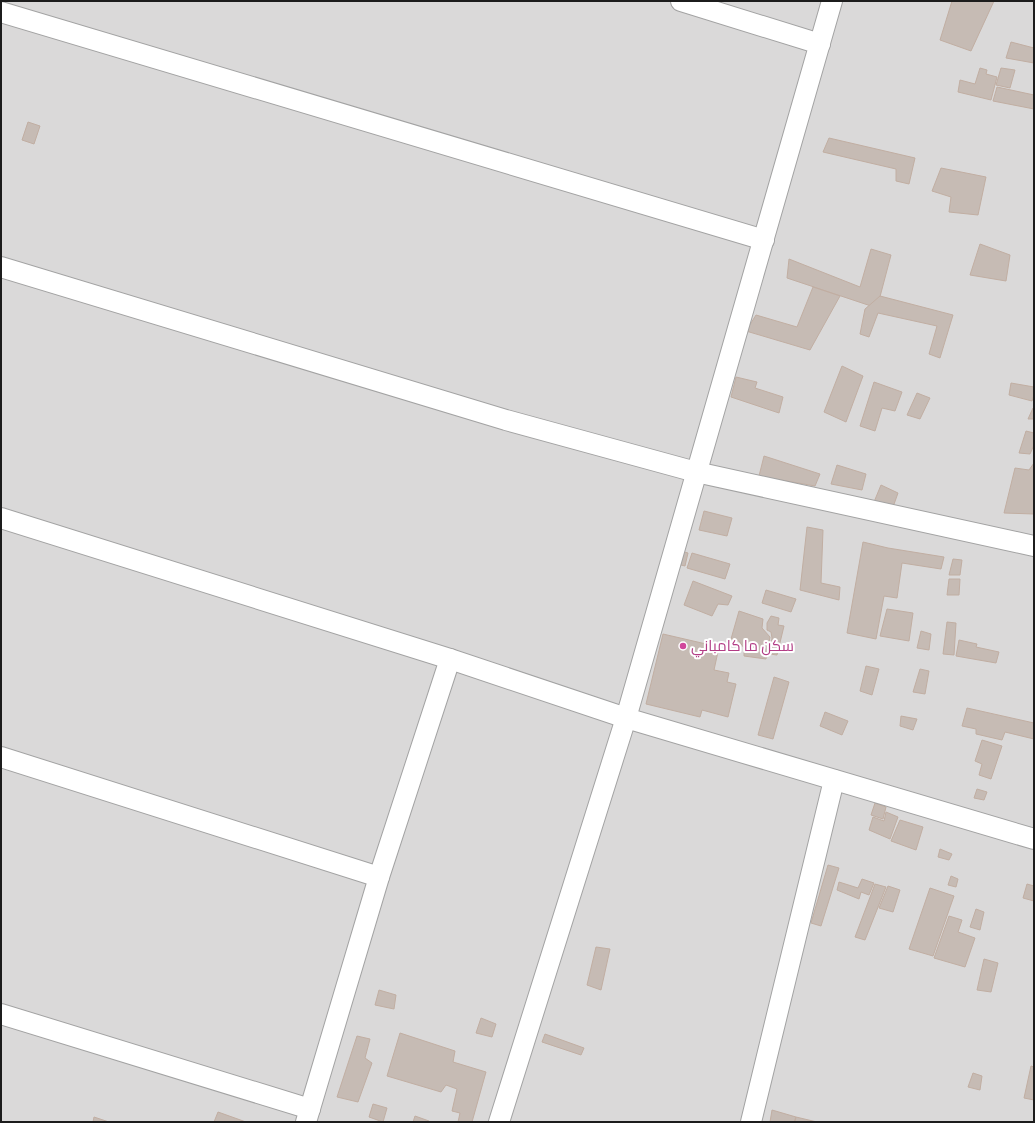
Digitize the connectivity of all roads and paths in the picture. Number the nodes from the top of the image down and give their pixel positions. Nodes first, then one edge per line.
1 (681, 1) edge
2 (832, 1) edge
3 (1, 12) edge
4 (820, 44) junction
5 (764, 240) junction
6 (1, 267) edge
7 (696, 472) junction
8 (1, 518) edge
9 (1034, 546) edge
10 (450, 659) junction
11 (626, 718) junction
12 (1, 757) edge
13 (834, 780) junction
14 (1034, 839) edge
15 (379, 877) junction
16 (1, 1014) edge
17 (308, 1116) edge
18 (498, 1122) edge
19 (751, 1122) edge

1 - 4 street
2 - 4 street
3 - 5 street
4 - 5 street
5 - 7 street
6 - 7 street
7 - 9 street
7 - 11 street
8 - 10 street
10 - 11 street
10 - 15 street
11 - 13 street
11 - 18 street
12 - 15 street
13 - 14 street
13 - 19 street
15 - 17 street
16 - 17 street

